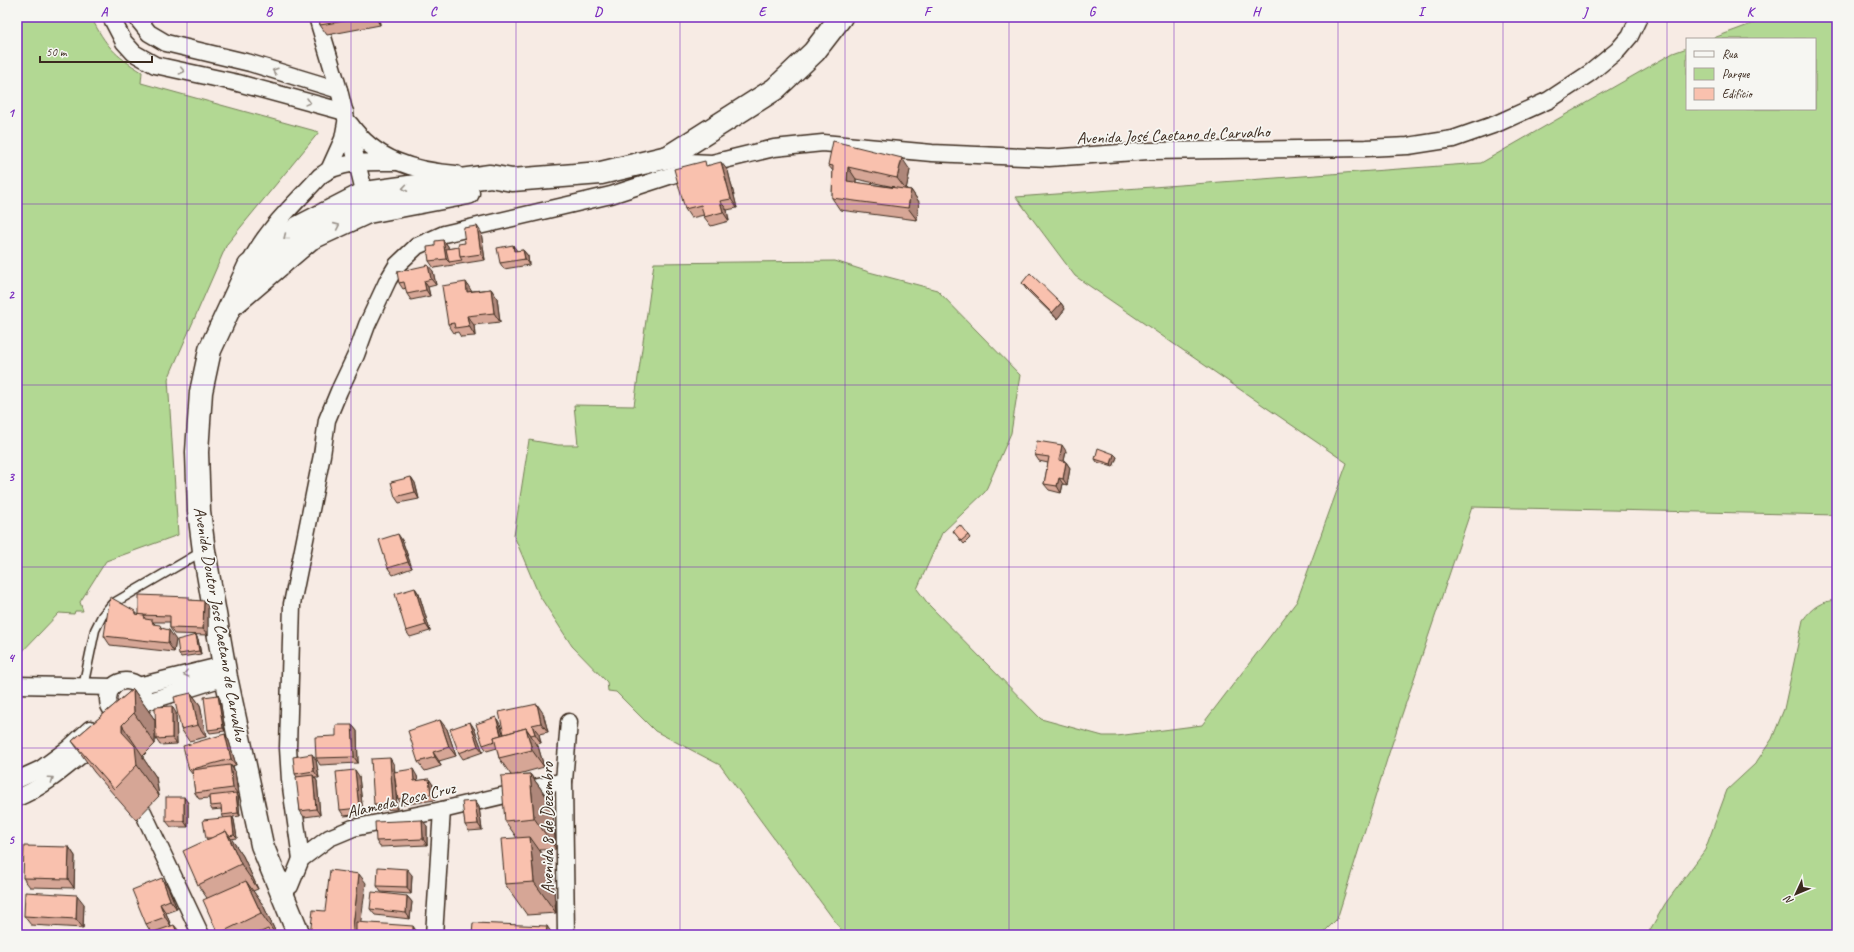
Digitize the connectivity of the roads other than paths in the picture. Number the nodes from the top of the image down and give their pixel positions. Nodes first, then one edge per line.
1 (111, 17) edge
2 (136, 17) edge
3 (317, 17) edge
4 (841, 17) edge
5 (1639, 17) edge
6 (166, 43) junction
7 (155, 65) junction
8 (339, 90) junction
9 (346, 115) junction
10 (668, 157) junction
11 (395, 162) junction
12 (358, 163) junction
13 (712, 163) junction
14 (329, 170) junction
15 (490, 176) junction
16 (512, 180) junction
17 (367, 203) junction
18 (249, 266) junction
19 (228, 309) junction
20 (204, 551) junction
21 (225, 671) junction
22 (17, 685) edge
23 (138, 686) junction
24 (83, 687) junction
25 (113, 687) junction
26 (144, 703) junction
27 (112, 710) junction
28 (130, 716) junction
29 (569, 722) dead end
30 (17, 780) edge
31 (564, 781) junction
32 (17, 798) edge
33 (442, 810) junction
34 (143, 812) dead end
35 (301, 859) junction
36 (273, 873) junction
37 (201, 935) edge
38 (299, 935) edge
39 (434, 935) edge
40 (566, 935) edge

1 - 7 street
2 - 6 street
3 - 8 street
4 - 10 main road, Avenida Doutor José Caetano de Carvalho
5 - 13 street, Avenida José Caetano de Carvalho
6 - 7 street
8 -> 6 street
7 -> 9 street
8 - 9 street
9 - 11 street
9 - 12 street
9 - 14 street
10 - 13 street, Avenida José Caetano de Carvalho
10 - 16 main road, Avenida Doutor José Caetano de Carvalho
11 - 12 street
11 - 15 street
12 - 14 street
12 - 17 street
13 - 35 street
14 - 18 street
15 - 16 main road, Avenida Doutor José Caetano de Carvalho
15 -> 17 main road, Avenida Doutor José Caetano de Carvalho
16 - 17 main road, Avenida Doutor José Caetano de Carvalho
17 -> 18 main road, Avenida Doutor José Caetano de Carvalho
19 -> 17 main road, Avenida Doutor José Caetano de Carvalho
18 - 19 main road, Avenida Doutor José Caetano de Carvalho
19 - 20 main road, Avenida Doutor José Caetano de Carvalho
20 - 21 main road, Avenida Doutor José Caetano de Carvalho
20 - 24 lane
21 -> 23 street
21 - 26 street
21 - 36 main road, Avenida Doutor José Caetano de Carvalho
22 - 24 street
23 - 25 street
23 - 26 street
24 - 25 street
25 - 27 street
26 - 28 street
27 - 28 street
27 - 30 street
32 -> 28 street
29 - 31 street, Avenida 8 de Dezembro
31 - 33 street, Alameda Rosa Cruz
31 - 40 street, Avenida 8 de Dezembro
33 - 35 street, Alameda Rosa Cruz
33 - 39 street
34 - 37 street
35 - 36 street, Alameda Rosa Cruz
36 - 38 main road, Avenida Doutor José Caetano de Carvalho

